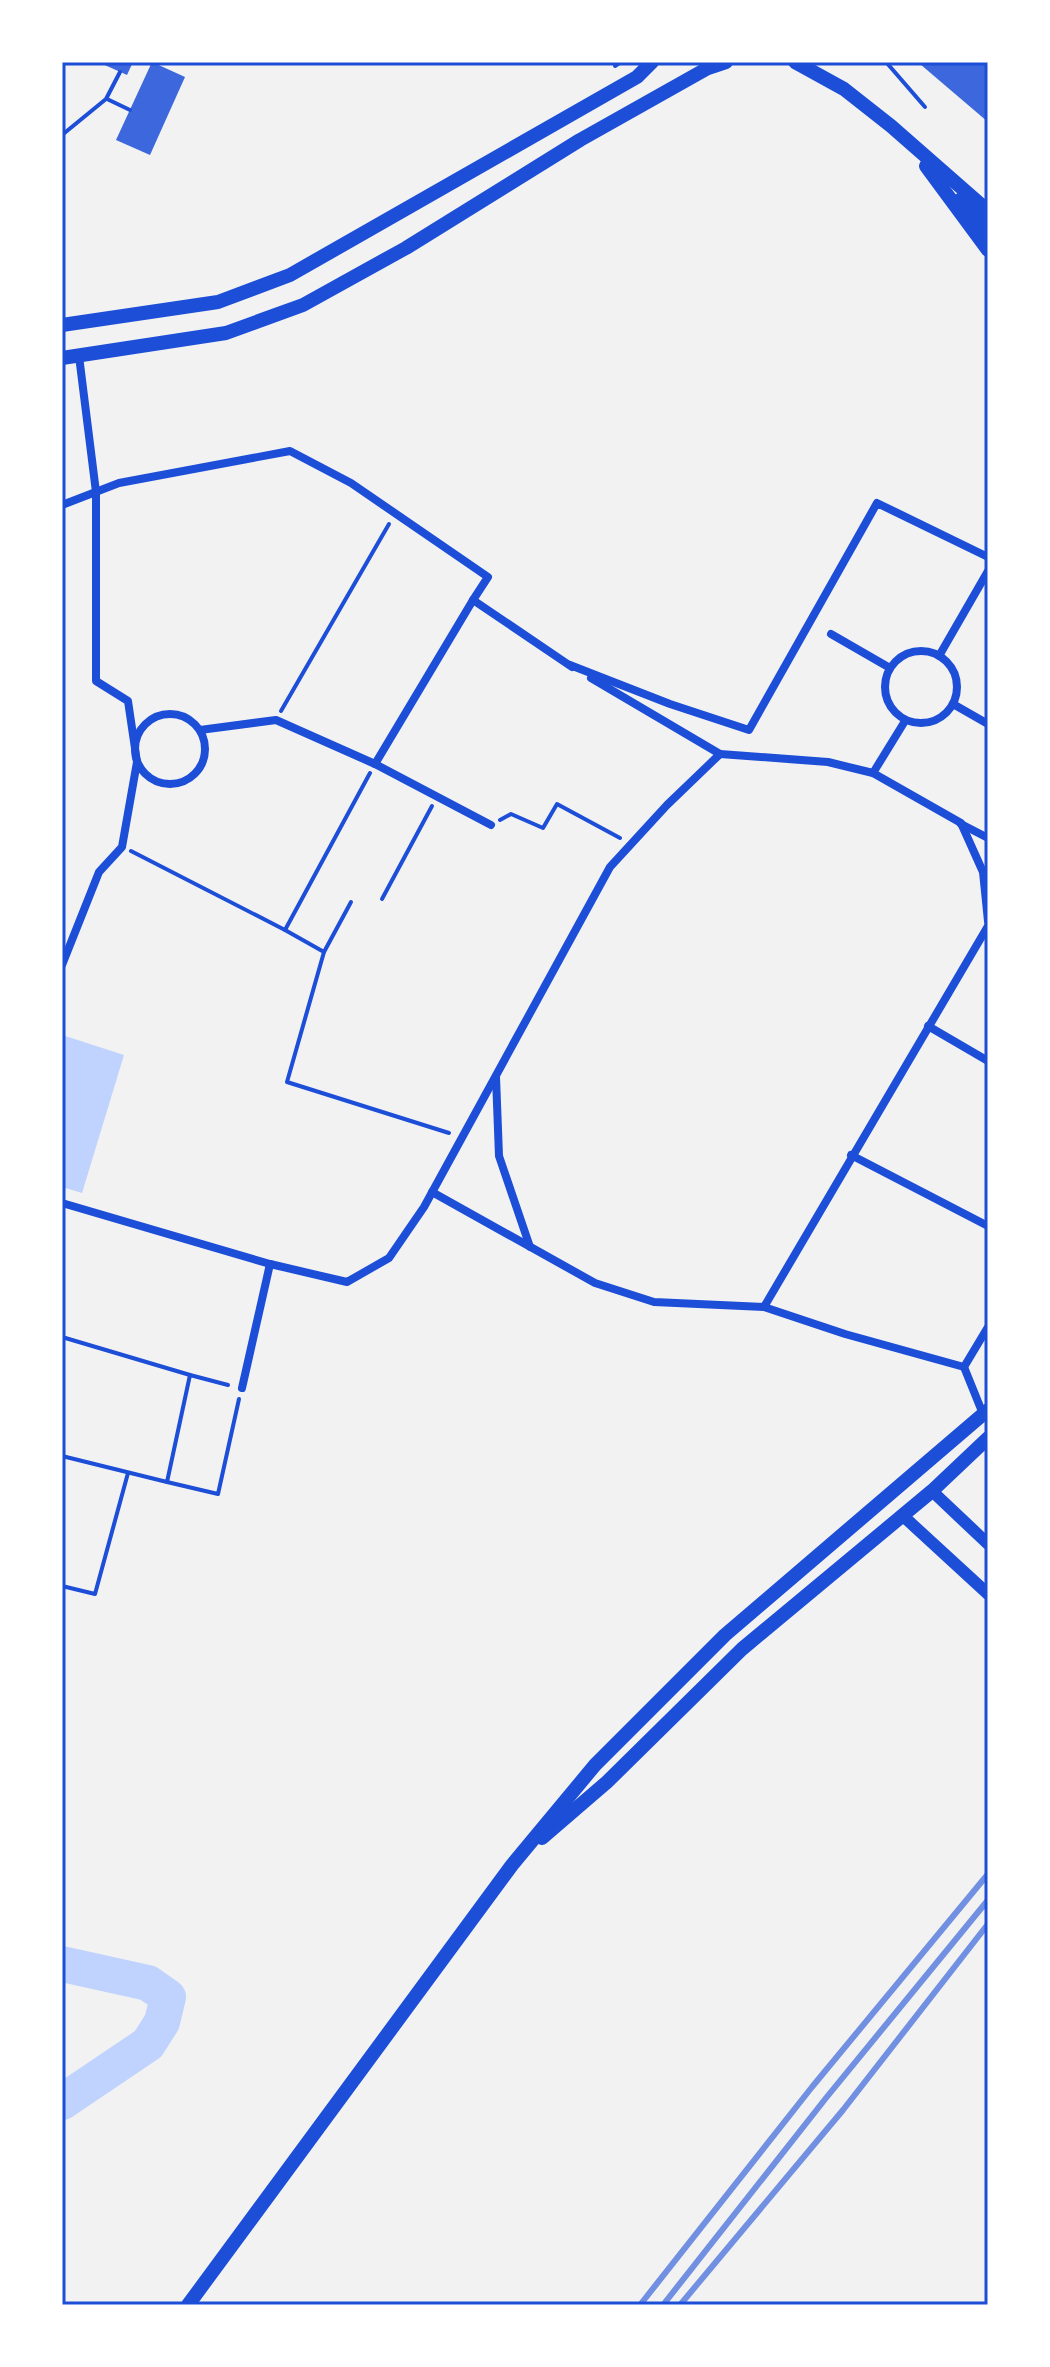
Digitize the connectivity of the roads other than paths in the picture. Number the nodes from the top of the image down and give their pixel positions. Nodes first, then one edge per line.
1 (652, 62) edge
2 (726, 62) edge
3 (795, 62) edge
4 (891, 126) junction
5 (988, 211) edge
6 (988, 228) edge
7 (988, 250) edge
8 (62, 325) edge
9 (79, 356) junction
10 (62, 358) edge
11 (96, 492) junction
12 (62, 505) edge
13 (988, 557) edge
14 (988, 571) edge
15 (473, 600) junction
16 (831, 634) dead end
17 (939, 656) junction
18 (570, 665) junction
19 (890, 668) junction
20 (953, 704) junction
21 (905, 721) junction
22 (988, 724) edge
23 (200, 730) junction
24 (720, 754) junction
25 (137, 762) junction
26 (375, 764) junction
27 (873, 773) junction
28 (961, 823) junction
29 (491, 825) road end
30 (988, 838) edge
31 (988, 924) edge
32 (62, 965) edge
33 (928, 1026) junction
34 (988, 1061) edge
35 (496, 1076) junction
36 (851, 1155) junction
37 (432, 1192) junction
38 (62, 1203) edge
39 (988, 1226) edge
40 (530, 1247) junction
41 (270, 1264) junction
42 (764, 1307) junction
43 (988, 1327) edge
44 (964, 1367) junction
45 (242, 1388) road end
46 (986, 1412) edge
47 (988, 1438) edge
48 (932, 1491) junction
49 (902, 1515) junction
50 (988, 1544) edge
51 (988, 1594) edge
52 (512, 1865) junction
53 (188, 2305) edge

1 - 8 main road
2 - 9 main road
3 - 4 main road
4 - 5 main road
4 - 6 main road
4 - 7 main road
9 - 10 main road
9 - 11 street
11 - 12 street
11 - 15 street
11 - 25 street
13 - 18 street
14 - 17 street
15 - 18 street
15 - 26 street
16 - 19 street
17 - 19 street
17 - 20 street
18 - 24 street
19 - 21 street
20 - 21 street
20 - 22 street
21 - 27 street
23 - 25 street
23 - 25 street
23 - 26 street
24 - 27 street
24 - 35 street
25 - 32 street
26 - 29 street
27 - 28 street
28 - 30 street
28 - 31 street
31 - 33 street
33 - 34 street
33 - 36 street
35 - 37 street
35 - 40 street
36 - 39 street
36 - 42 street
37 - 40 street
37 - 41 street
38 - 41 street
40 - 42 street
41 - 45 street
42 - 44 street
43 - 44 street
44 - 46 street
46 - 52 main road
47 - 48 main road
48 - 49 main road
48 - 50 street
49 - 51 street
49 - 52 main road
52 - 53 main road

